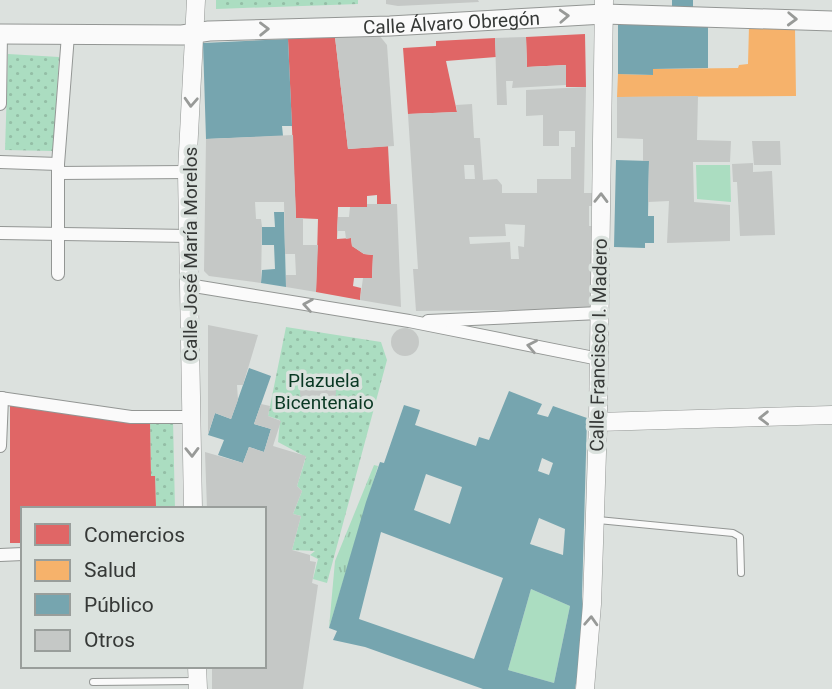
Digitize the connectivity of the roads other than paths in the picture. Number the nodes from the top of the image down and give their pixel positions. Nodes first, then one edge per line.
1 (196, 0) edge
2 (604, 7) edge
3 (832, 21) edge
4 (1, 34) edge
5 (196, 34) junction
6 (68, 35) junction
7 (0, 104) edge
8 (0, 162) edge
9 (59, 169) junction
10 (187, 172) junction
11 (0, 233) edge
12 (58, 235) junction
13 (189, 236) junction
14 (58, 274) dead end
15 (187, 285) junction
16 (599, 313) junction
17 (409, 321) junction
18 (599, 359) junction
19 (1, 398) edge
20 (832, 415) edge
21 (192, 417) junction
22 (598, 422) junction
23 (0, 446) edge
24 (193, 507) edge
25 (593, 519) junction
26 (21, 554) edge
27 (0, 555) edge
28 (741, 573) dead end
29 (197, 679) edge
30 (93, 682) dead end
31 (585, 689) edge

1 - 5 main road, Calle José María Morelos
2 -> 3 main road, Calle Álvaro Obregón
5 -> 2 main road, Calle Álvaro Obregón
16 -> 2 main road, Calle Francisco I. Madero
4 - 6 main road, Calle Álvaro Obregón
4 - 7 street
5 - 6 main road, Calle Álvaro Obregón
5 -> 10 main road, Calle José María Morelos
6 - 9 street
8 - 9 street
9 - 10 street
9 - 12 street
10 - 13 main road, Calle José María Morelos
11 - 12 street
12 - 13 street
12 - 14 street
13 - 15 main road, Calle José María Morelos
17 -> 15 street
15 - 21 main road, Calle José María Morelos
16 - 17 street
16 - 18 main road, Calle Francisco I. Madero
18 -> 17 street
18 - 22 main road, Calle Francisco I. Madero
19 - 21 street
19 - 23 street
20 -> 22 main road
21 -> 24 main road, Calle José María Morelos
22 - 25 main road, Calle Francisco I. Madero
25 - 28 lane
31 -> 25 main road, Calle Francisco I. Madero
26 - 27 street
29 - 30 lane

